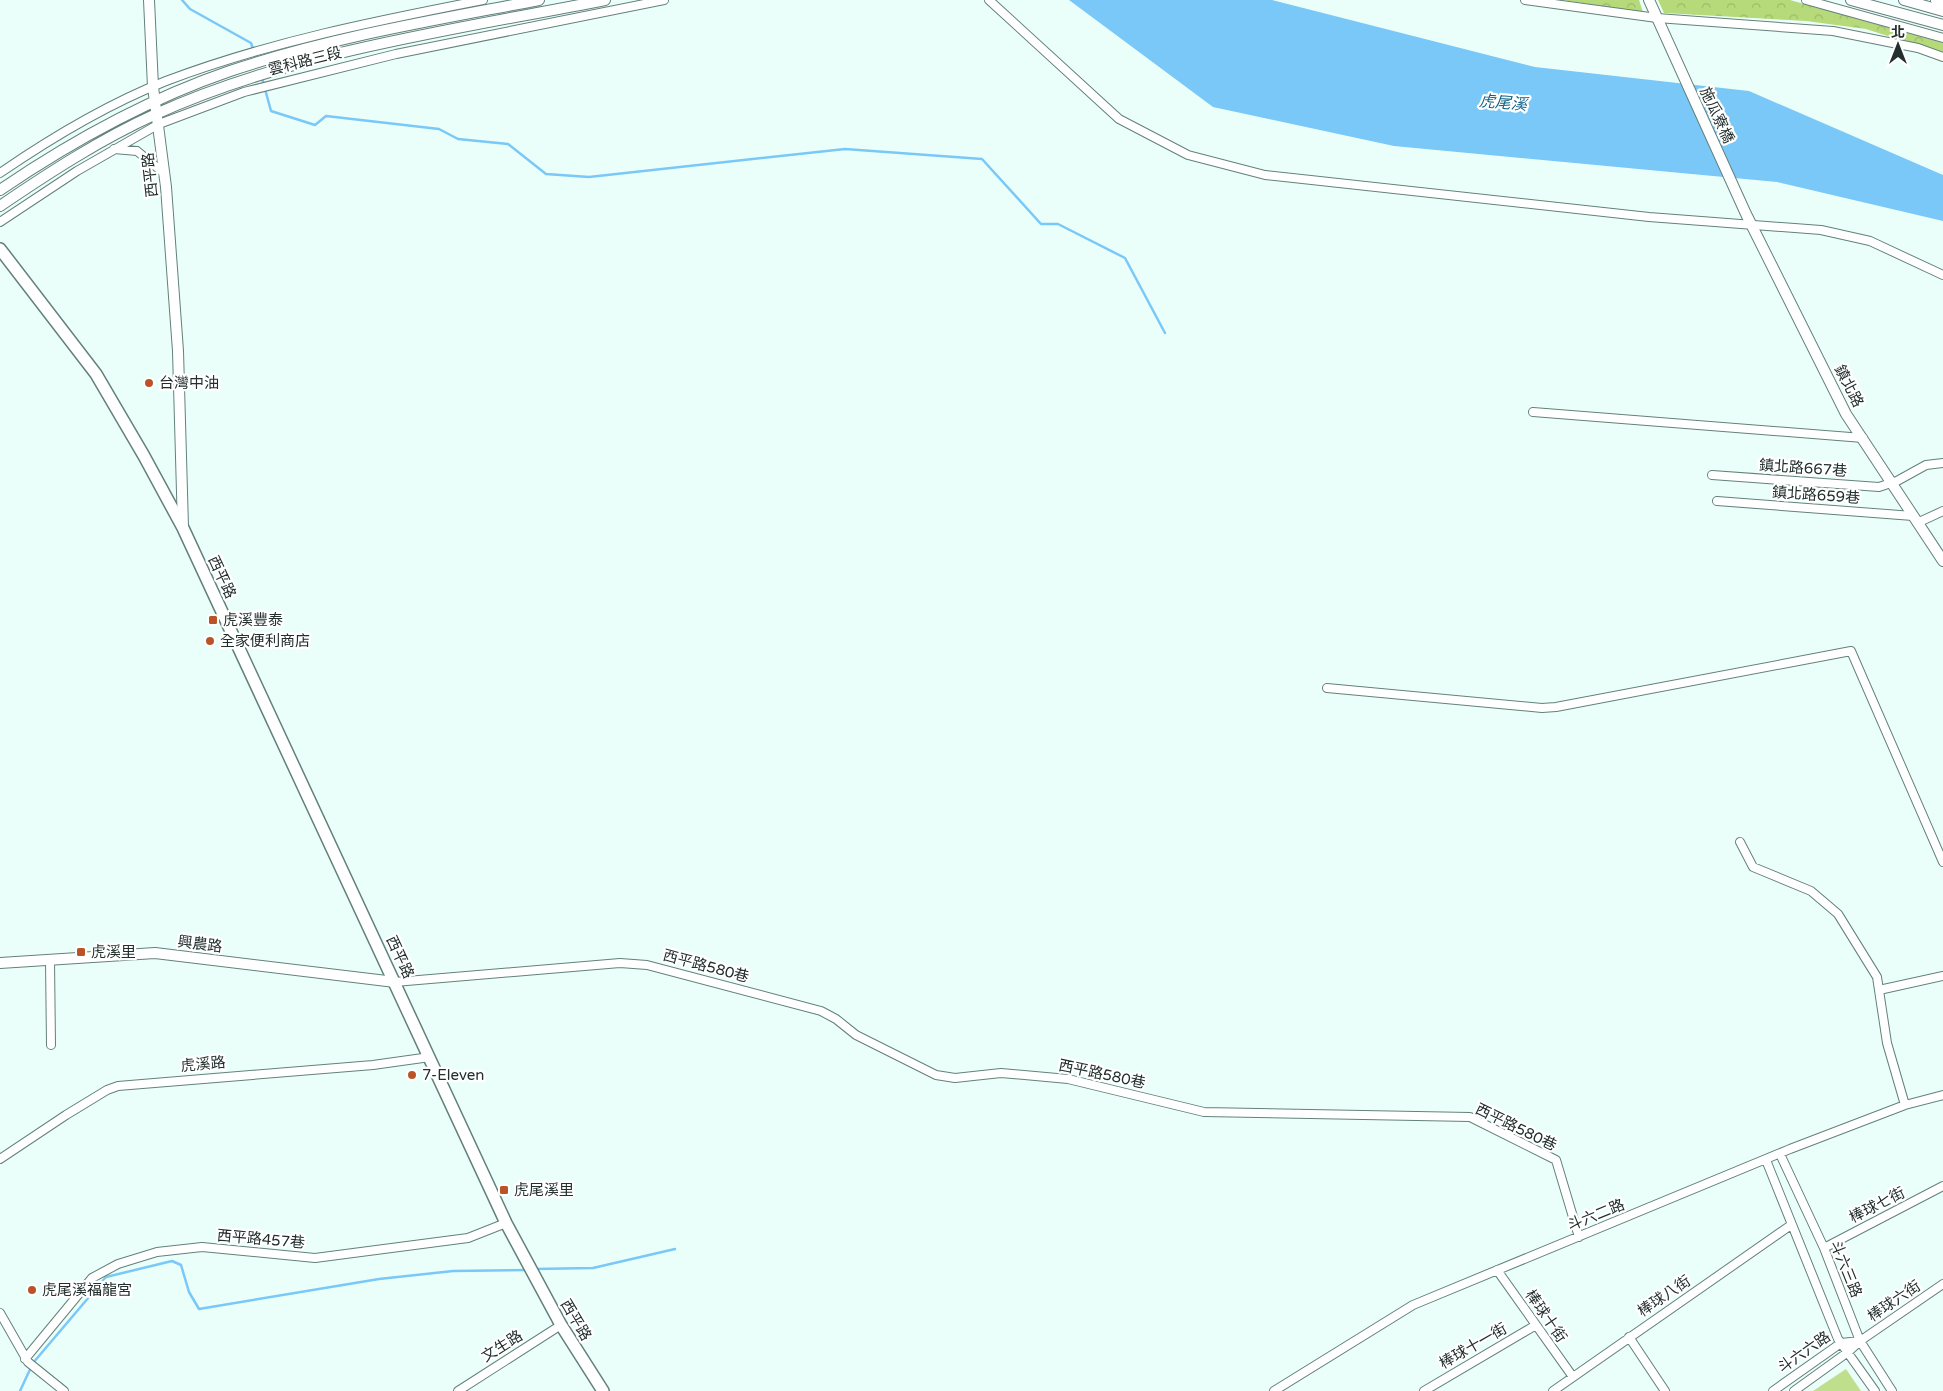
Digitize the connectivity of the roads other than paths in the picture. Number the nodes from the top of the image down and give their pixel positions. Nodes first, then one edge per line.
1 (149, 0) edge
2 (482, 0) edge
3 (539, 0) edge
4 (605, 0) edge
5 (664, 0) edge
6 (989, 0) edge
7 (1525, 0) edge
8 (1649, 0) edge
9 (1806, 0) edge
10 (1851, 0) edge
11 (1904, 0) edge
12 (1935, 0) edge
13 (1943, 2) edge
14 (1943, 11) edge
15 (1657, 18) junction
16 (1943, 25) edge
17 (1943, 38) edge
18 (1943, 57) edge
19 (227, 60) junction
20 (231, 71) junction
21 (154, 87) junction
22 (156, 100) junction
23 (158, 119) junction
24 (114, 149) junction
25 (0, 173) edge
26 (165, 174) junction
27 (0, 190) edge
28 (0, 206) edge
29 (1748, 218) junction
30 (0, 222) edge
31 (0, 249) edge
32 (1943, 275) edge
33 (1532, 412) dead end
34 (1863, 438) junction
35 (1943, 463) edge
36 (1712, 475) dead end
37 (1892, 483) junction
38 (1717, 502) dead end
39 (1943, 511) edge
40 (1915, 520) junction
41 (183, 528) junction
42 (1943, 561) edge
43 (1327, 688) dead end
44 (1740, 842) dead end
45 (1943, 862) edge
46 (50, 960) junction
47 (0, 963) edge
48 (1943, 976) edge
49 (395, 982) junction
50 (1879, 990) junction
51 (51, 1045) dead end
52 (430, 1057) junction
53 (1943, 1094) edge
54 (1906, 1105) junction
55 (1780, 1154) junction
56 (0, 1160) edge
57 (1766, 1160) junction
58 (1943, 1186) edge
59 (506, 1223) junction
60 (1792, 1225) junction
61 (1579, 1237) junction
62 (1824, 1248) junction
63 (1497, 1270) junction
64 (1943, 1284) edge
65 (0, 1313) edge
66 (561, 1325) junction
67 (1536, 1325) junction
68 (1629, 1337) junction
69 (1860, 1341) junction
70 (1841, 1343) junction
71 (1848, 1352) junction
72 (27, 1360) junction
73 (1573, 1377) junction
74 (1287, 1383) junction
75 (64, 1391) edge
76 (458, 1391) edge
77 (603, 1391) edge
78 (1274, 1391) edge
79 (1293, 1391) edge
80 (1424, 1391) edge
81 (1553, 1391) edge
82 (1665, 1391) edge
83 (1773, 1391) edge
84 (1794, 1391) edge
85 (1875, 1391) edge
86 (1892, 1391) edge

1 - 21 main road, 西平路
2 - 19 street, 雲科路三段
3 - 20 main road, 雲科路三段
4 - 23 main road, 雲科路三段
5 - 23 street, 雲科路三段
6 - 29 street
7 - 15 street
8 - 15 main road, 施瓜寮橋
9 - 17 street
10 - 16 main road
11 - 14 main road
12 - 13 street
15 - 18 street
15 - 29 main road, 施瓜寮橋
19 - 20 main road
19 - 21 street, 雲科路三段
20 - 22 main road, 雲科路三段
21 - 22 main road, 西平路
21 - 25 street, 雲科路三段
22 - 23 main road, 西平路
22 - 27 main road, 雲科路三段
23 - 24 street, 雲科路三段
23 - 26 main road, 西平路
23 - 28 main road, 雲科路三段
24 - 26 street
24 - 30 street, 雲科路三段
26 - 41 main road, 西平路
29 - 32 street
29 - 34 main road, 鎮北路
31 - 41 main road, 西平路
33 - 34 street
34 - 37 main road, 鎮北路
35 - 37 street
36 - 37 street, 鎮北路667巷
37 - 40 main road, 鎮北路
38 - 40 street, 鎮北路659巷
39 - 40 street
40 - 42 main road, 鎮北路
41 - 49 main road, 西平路
43 - 45 street
44 - 50 street
46 - 47 main road, 興農路
46 - 49 main road, 興農路
46 - 51 street
48 - 50 street
49 - 52 main road, 西平路
49 - 61 street, 西平路580巷
50 - 54 street
52 - 56 street, 虎溪路
52 - 59 main road, 西平路
53 - 54 street, 斗六二路
54 - 55 street, 斗六二路
55 - 57 street, 斗六二路
55 - 62 street, 斗六三路
57 - 60 street
57 - 61 street, 斗六二路
58 - 62 street, 棒球七街
59 - 66 main road, 西平路
59 - 72 street, 西平路457巷
60 - 68 street, 棒球八街
60 - 70 street
61 - 63 street, 斗六二路
62 - 69 street, 斗六三路
63 - 67 street, 棒球十街
63 - 74 street, 斗六二路
64 - 69 street, 棒球六街
65 - 72 street
66 - 76 street, 文生路
66 - 77 main road, 西平路
67 - 73 street, 棒球十街
67 - 80 street, 棒球十一街
68 - 73 street, 棒球八街
68 - 82 street
69 - 70 street, 斗六六路
69 - 71 street, 斗六六路
69 - 86 street, 斗六三路
70 - 71 street
70 - 83 street, 斗六六路
71 - 84 street, 斗六六路
71 - 85 street
72 - 75 street
73 - 81 street, 棒球八街
74 - 78 street, 斗六二路
74 - 79 street

